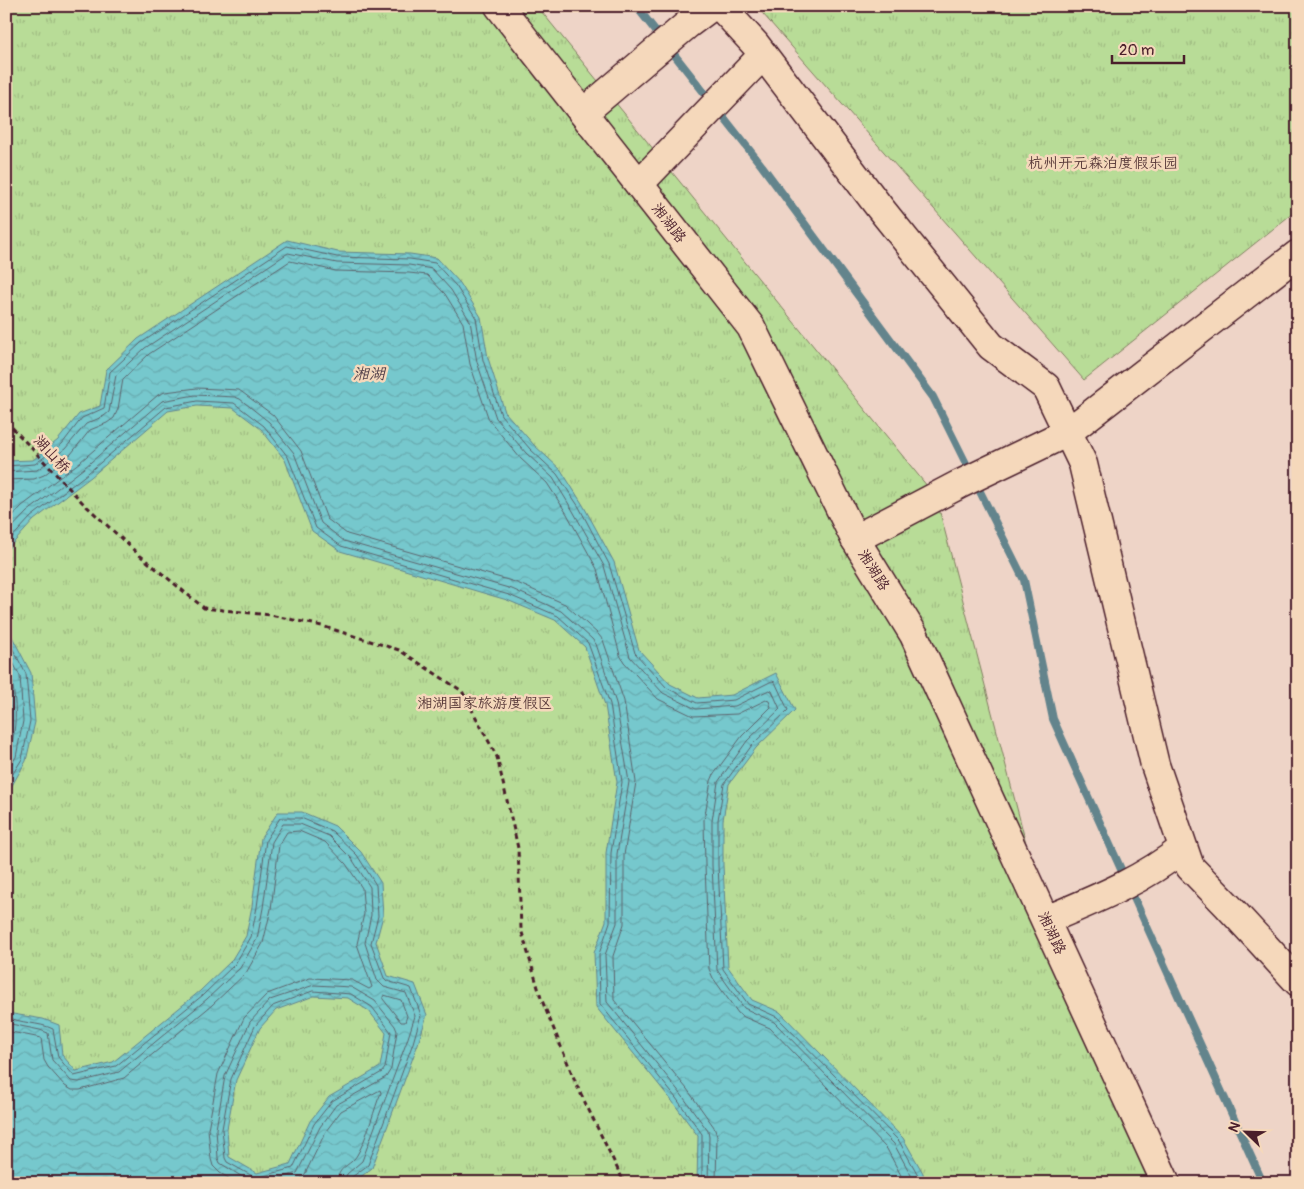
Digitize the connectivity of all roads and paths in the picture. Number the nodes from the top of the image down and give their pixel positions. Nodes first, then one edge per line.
1 (499, 6) edge
2 (712, 6) edge
3 (720, 6) edge
4 (764, 55) junction
5 (583, 113) junction
6 (638, 184) junction
7 (1298, 254) edge
8 (6, 421) edge
9 (1068, 432) junction
10 (855, 539) junction
11 (1174, 855) junction
12 (1046, 920) junction
13 (1298, 982) edge
14 (621, 1183) edge
15 (1166, 1183) edge

1 - 5 street, 湘湖路
2 - 5 street
3 - 4 street
4 - 6 street
4 - 9 street
5 - 6 street, 湘湖路
6 - 10 street, 湘湖路
7 - 9 street
8 - 14 path, 湖山桥
9 - 10 street
9 - 11 street
10 - 12 street, 湘湖路
11 - 12 street
11 - 13 street
12 - 15 street, 湘湖路

